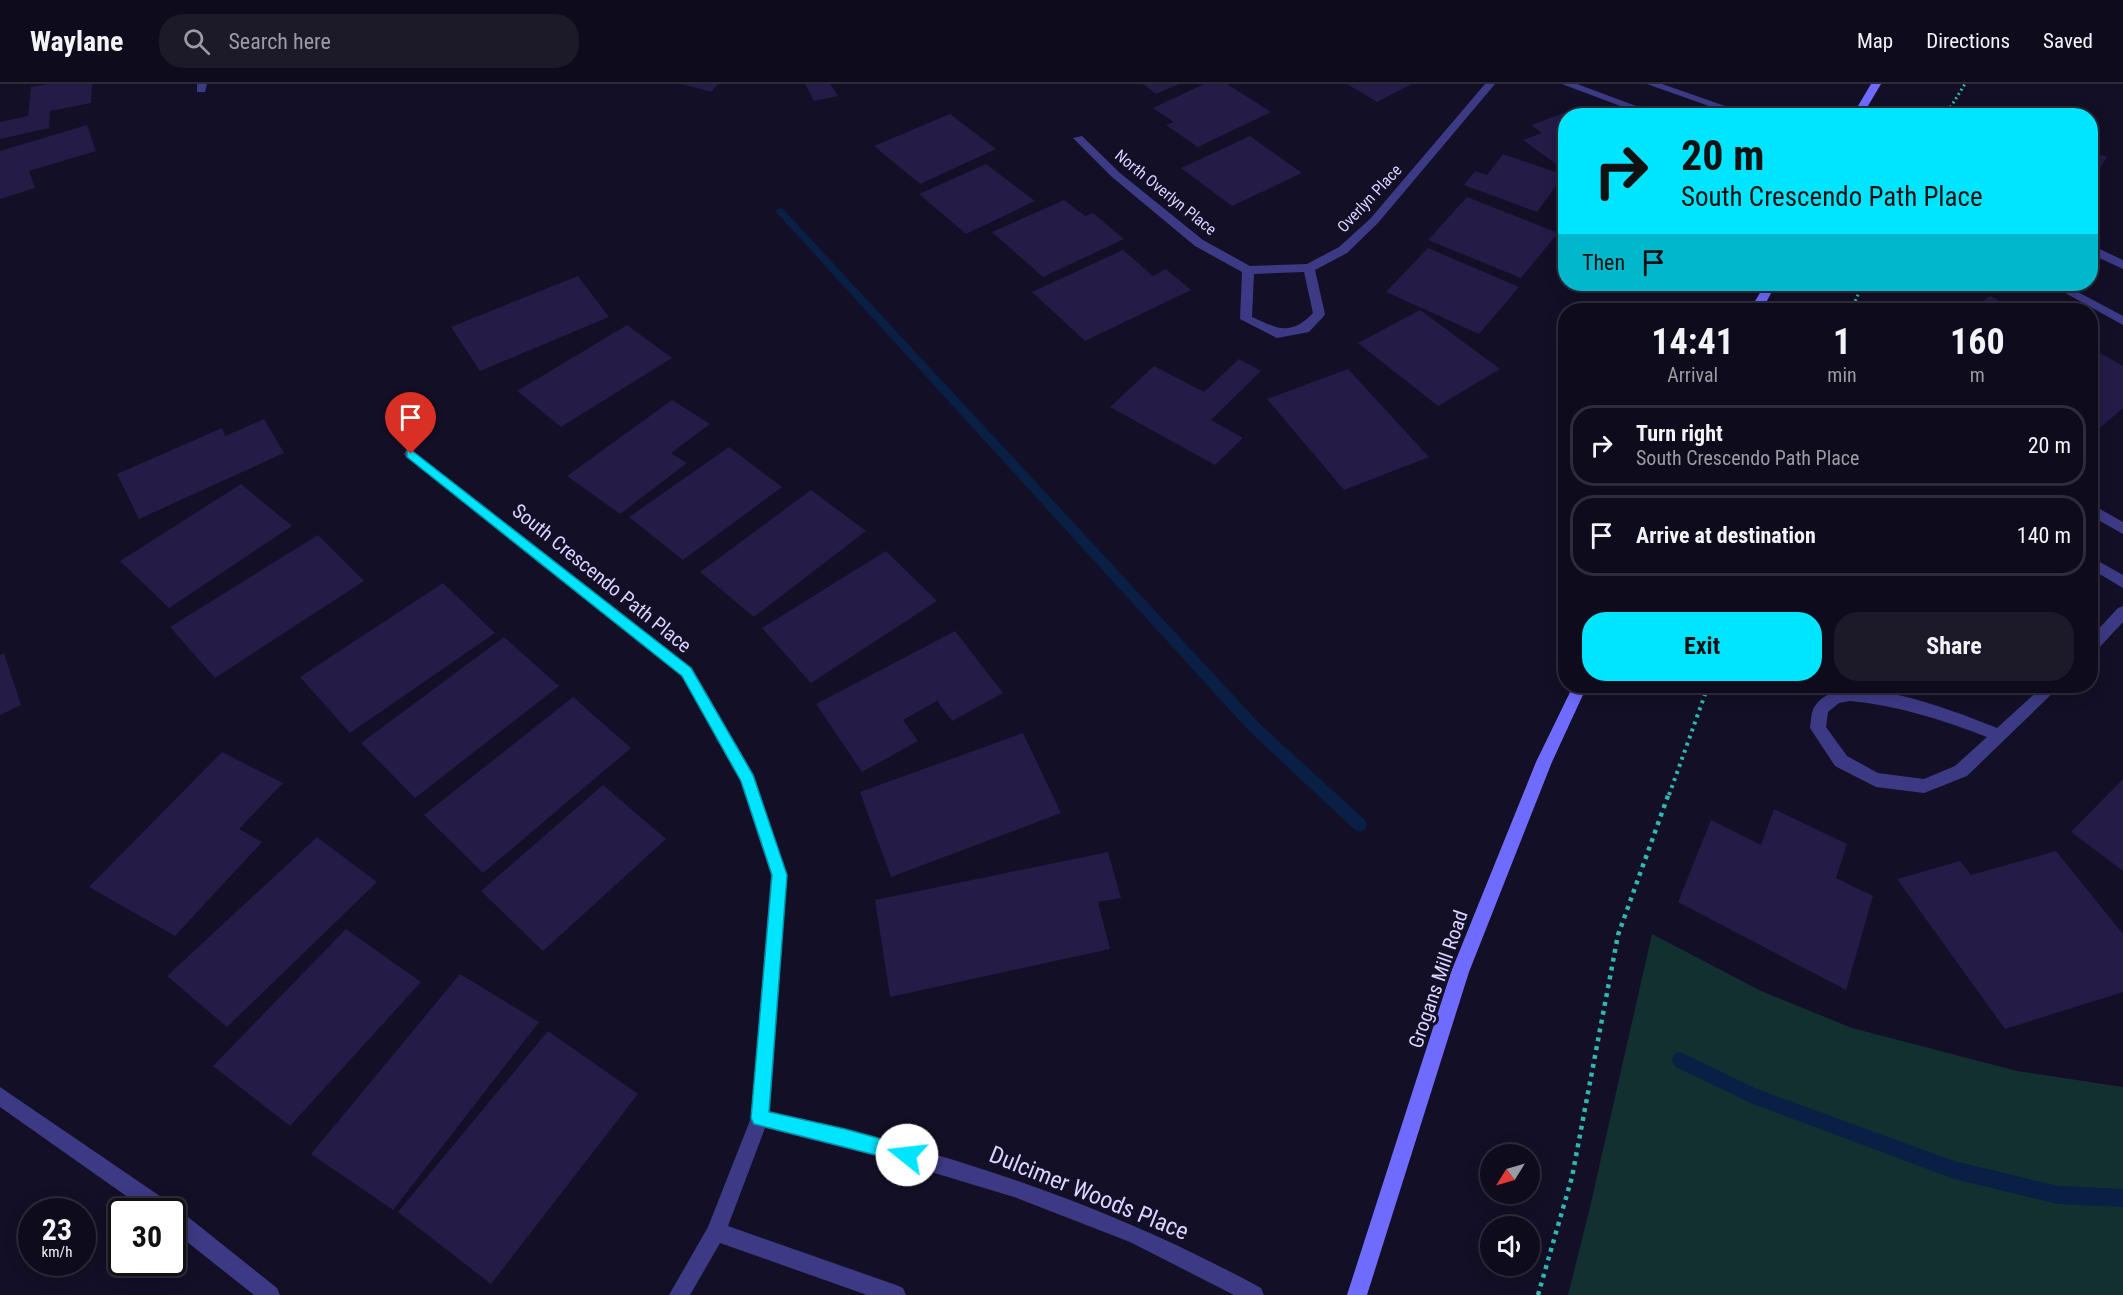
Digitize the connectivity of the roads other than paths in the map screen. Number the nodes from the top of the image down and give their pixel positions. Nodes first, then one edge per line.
1 (1490, 84) edge
2 (1567, 84) edge
3 (1652, 84) edge
4 (1876, 84) edge
5 (1636, 108) edge
6 (1725, 108) edge
7 (1862, 108) edge
8 (1078, 138) dead end
9 (2098, 252) edge
10 (2123, 265) edge
11 (1309, 268) junction
12 (1248, 270) junction
13 (2068, 291) edge
14 (2090, 303) edge
15 (2098, 307) edge
16 (2123, 321) edge
17 (411, 454) dead end
18 (2098, 513) edge
19 (2123, 529) edge
20 (2098, 566) edge
21 (2123, 582) edge
22 (2123, 612) edge
23 (2098, 639) edge
24 (1577, 693) edge
25 (2044, 693) edge
26 (1998, 735) junction
27 (0, 1096) edge
28 (760, 1118) junction
29 (146, 1198) edge
30 (186, 1228) edge
31 (716, 1232) junction
32 (270, 1295) edge
33 (679, 1295) edge
34 (896, 1295) edge
35 (1254, 1295) edge
36 (1357, 1295) edge

1 - 11 street, Overlyn Place
2 - 5 street
3 - 6 street
4 - 7 street
8 - 12 street, North Overlyn Place
9 - 10 street
11 - 12 street
11 - 12 street
13 - 14 street
15 - 16 street
17 - 28 street, South Crescendo Path Place
18 - 19 street
20 - 21 street
22 - 23 street
24 - 36 street, Grogans Mill Road
25 - 26 street
26 - 26 street
27 - 29 street
28 - 31 street, South Crescendo Path Place
28 - 35 street, Dulcimer Woods Place
30 - 32 street
31 - 33 street, South Crescendo Path Place
31 - 34 street

